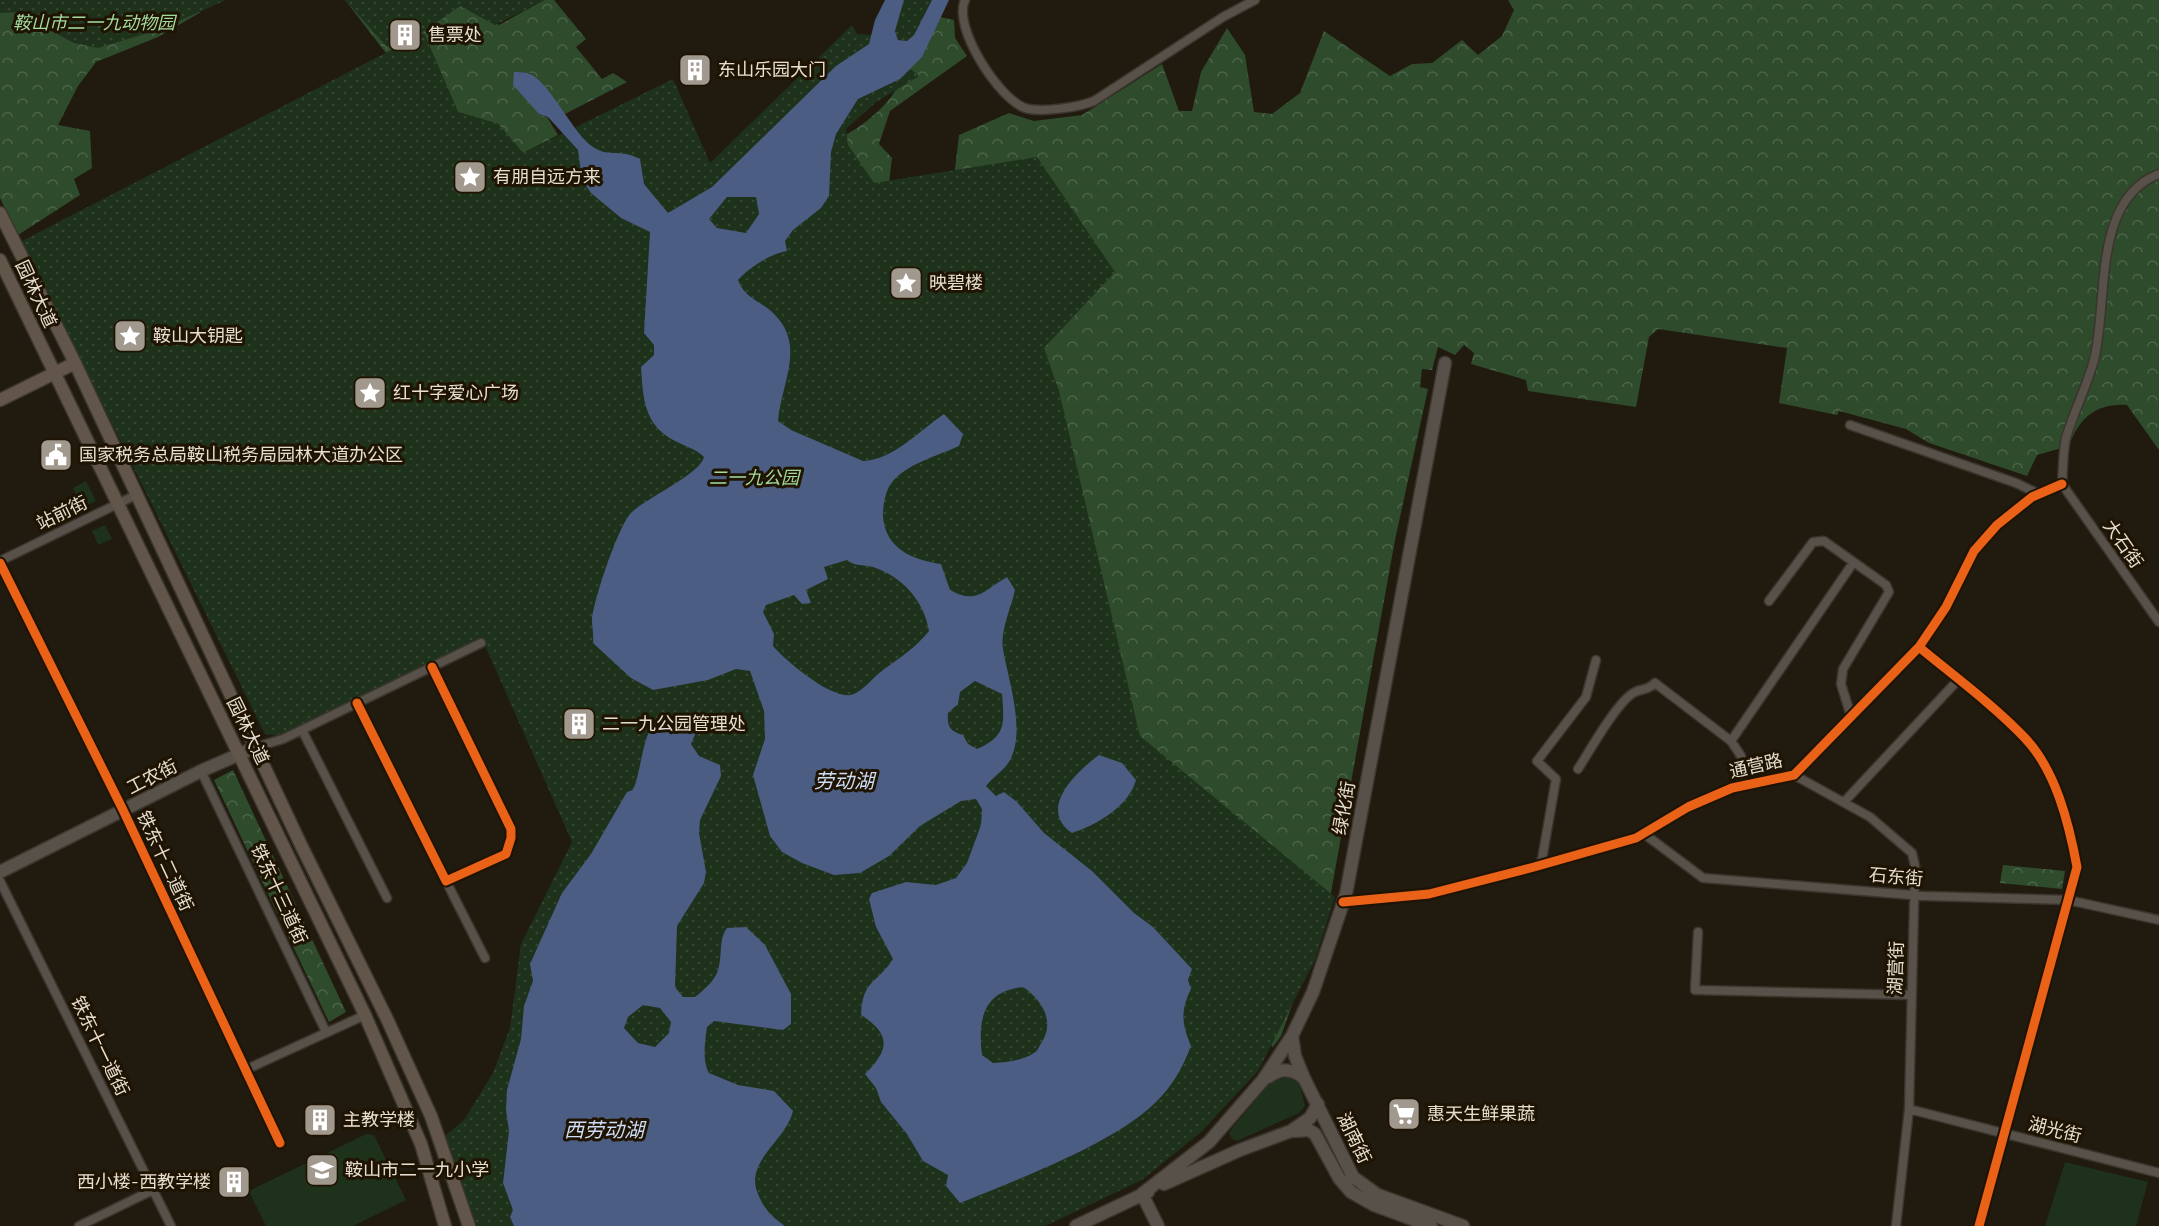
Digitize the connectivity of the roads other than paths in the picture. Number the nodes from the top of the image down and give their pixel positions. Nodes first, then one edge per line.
1 (966, 0) edge
2 (1255, 0) edge
3 (2159, 174) edge
4 (0, 213) edge
5 (0, 260) edge
6 (75, 363) junction
7 (1444, 363) dead end
8 (53, 373) junction
9 (0, 400) edge
10 (1850, 425) dead end
11 (2062, 484) junction
12 (138, 494) junction
13 (2039, 494) junction
14 (118, 505) junction
15 (0, 562) edge
16 (1853, 563) junction
17 (1769, 601) dead end
18 (2159, 622) edge
19 (481, 644) dead end
20 (1919, 647) junction
21 (1596, 660) dead end
22 (432, 667) junction
23 (1958, 680) junction
24 (357, 703) junction
25 (1851, 716) junction
26 (302, 730) junction
27 (232, 740) junction
28 (1731, 741) junction
29 (256, 747) junction
30 (238, 754) junction
31 (1578, 769) dead end
32 (201, 771) junction
33 (1794, 775) junction
34 (1742, 785) junction
35 (1844, 802) junction
36 (123, 810) junction
37 (1643, 833) junction
38 (1541, 865) junction
39 (0, 872) edge
40 (0, 881) edge
41 (446, 881) junction
42 (1915, 896) junction
43 (387, 898) dead end
44 (2068, 900) junction
45 (1343, 902) junction
46 (2159, 920) edge
47 (1698, 932) dead end
48 (485, 958) dead end
49 (1912, 995) junction
50 (365, 1015) junction
51 (326, 1032) junction
52 (1292, 1036) junction
53 (245, 1070) junction
54 (1304, 1078) junction
55 (1263, 1080) junction
56 (1318, 1104) junction
57 (1909, 1108) junction
58 (1224, 1126) junction
59 (1291, 1131) junction
60 (2004, 1134) junction
61 (280, 1143) dead end
62 (1240, 1150) junction
63 (2159, 1173) edge
64 (153, 1190) junction
65 (1142, 1194) junction
66 (79, 1226) edge
67 (171, 1226) edge
68 (445, 1226) edge
69 (469, 1226) edge
70 (1076, 1226) edge
71 (1158, 1226) edge
72 (1431, 1226) edge
73 (1463, 1226) edge
74 (1896, 1226) edge
75 (1979, 1226) edge

1 - 2 street
3 - 11 street
4 - 6 main road
5 - 8 main road, 园林大道
6 - 8 main road
6 - 12 main road
7 - 45 main road, 绿化街
8 - 9 main road
8 - 14 main road, 园林大道
10 - 13 street
11 - 13 street, 通营路
11 - 18 street, 大石街
12 - 14 street, 站前街
12 - 29 main road
13 - 20 street, 通营路
14 - 15 street, 站前街
14 - 27 main road, 园林大道
15 - 36 street, 铁东十二道街
16 - 17 street
16 - 25 street
16 - 28 street
19 - 22 street, 工农街
20 - 23 street
20 - 25 street, 通营路
21 - 38 street
22 - 24 street, 工农街
22 - 41 street
23 - 35 street
23 - 44 street
24 - 26 street, 工农街
24 - 41 street
25 - 33 street, 通营路
26 - 29 street, 工农街
26 - 43 street
27 - 29 main road
27 - 30 main road, 园林大道
28 - 31 street
28 - 34 street
29 - 30 main road, 工农街
29 - 69 main road
30 - 32 main road, 工农街
30 - 50 main road, 园林大道
32 - 36 main road, 工农街
32 - 51 street, 铁东十三道街
33 - 34 street, 通营路
33 - 35 street, 湖营街
34 - 37 street, 通营路
35 - 42 street, 湖营街
36 - 39 main road, 工农街
36 - 53 street, 铁东十二道街
37 - 38 street, 通营路
37 - 42 street, 石东街
38 - 45 street, 通营路
40 - 64 street, 铁东十一道街
41 - 48 street
42 - 44 street, 石东街
42 - 49 street, 湖营街
44 - 46 street, 石东街
44 - 60 street
45 - 52 main road, 绿化街
47 - 49 street
49 - 57 street, 湖营街
50 - 51 street
50 - 68 main road, 园林大道
51 - 53 street
52 - 54 main road, 湖南街
52 - 55 main road, 绿化街
53 - 61 street, 铁东十二道街
54 - 55 main road
54 - 56 main road, 湖南街
55 - 58 main road, 绿化街
56 - 59 main road, 绿化街
56 - 73 main road, 湖南街
57 - 60 street, 湖光街
57 - 74 street, 湖营街
58 - 62 main road
58 - 65 main road, 绿化街
59 - 62 main road, 绿化街
59 - 72 main road, 湖南街
60 - 63 street, 湖光街
60 - 75 street
62 - 65 main road, 绿化街
64 - 66 street
64 - 67 street, 铁东十一道街
65 - 70 main road, 绿化街
65 - 71 main road

